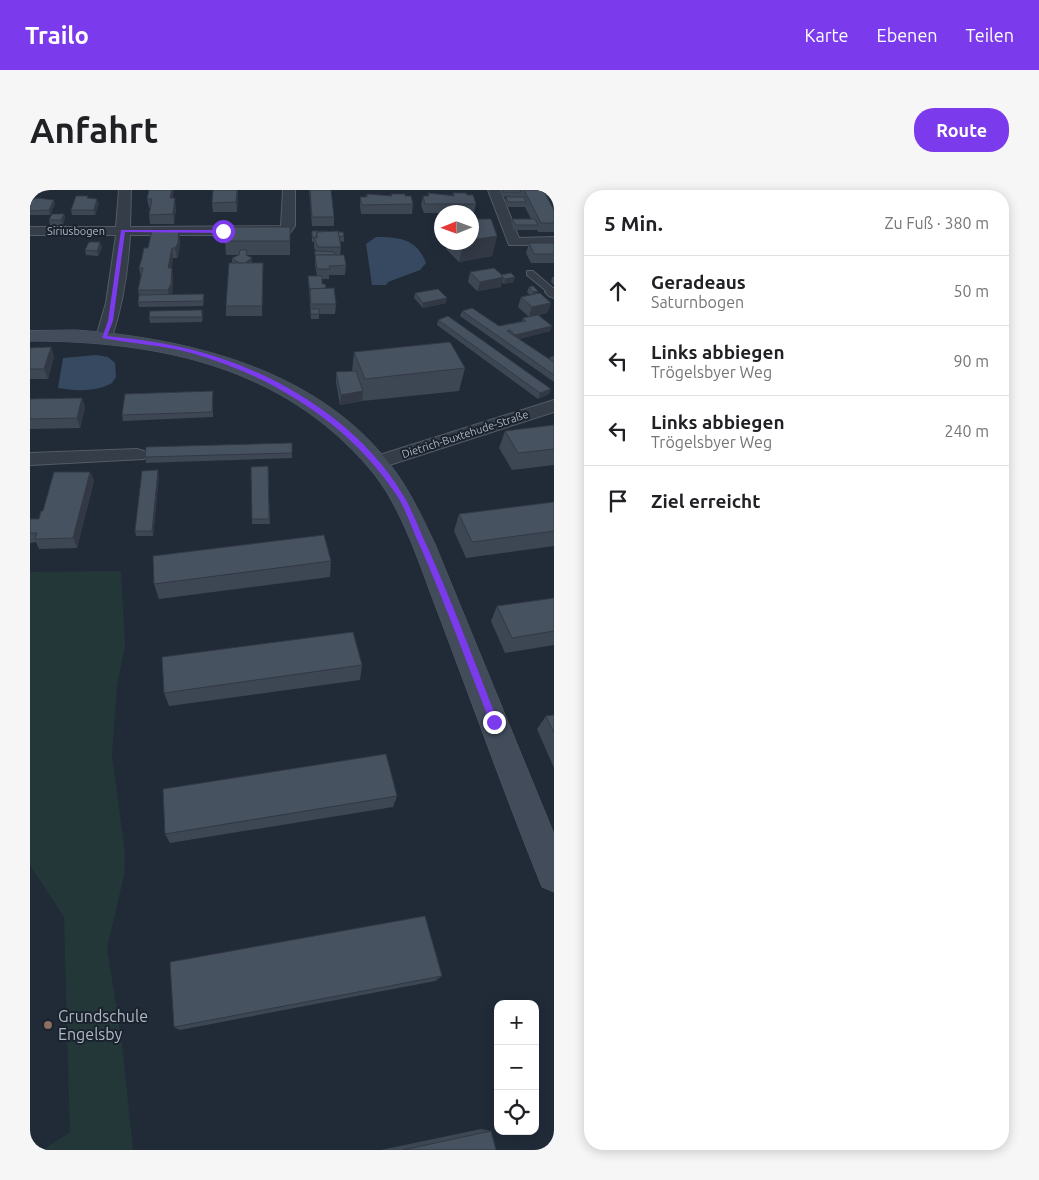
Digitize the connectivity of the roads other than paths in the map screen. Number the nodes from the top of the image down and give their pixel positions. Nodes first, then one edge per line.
1 (125, 190) edge
2 (289, 190) edge
3 (494, 190) edge
4 (30, 231) edge
5 (123, 231) junction
6 (554, 241) edge
7 (530, 272) dead end
8 (553, 293) edge
9 (30, 336) edge
10 (104, 337) junction
11 (554, 406) edge
12 (137, 455) dead end
13 (30, 459) edge
14 (377, 463) junction
15 (554, 875) edge

1 - 5 street
2 - 5 street, Siriusbogen
3 - 6 street
4 - 5 street, Siriusbogen
5 - 10 street
7 - 8 lane
9 - 10 street
10 - 14 street
11 - 14 street, Dietrich-Buxtehude-Straße
12 - 13 street
14 - 15 street

